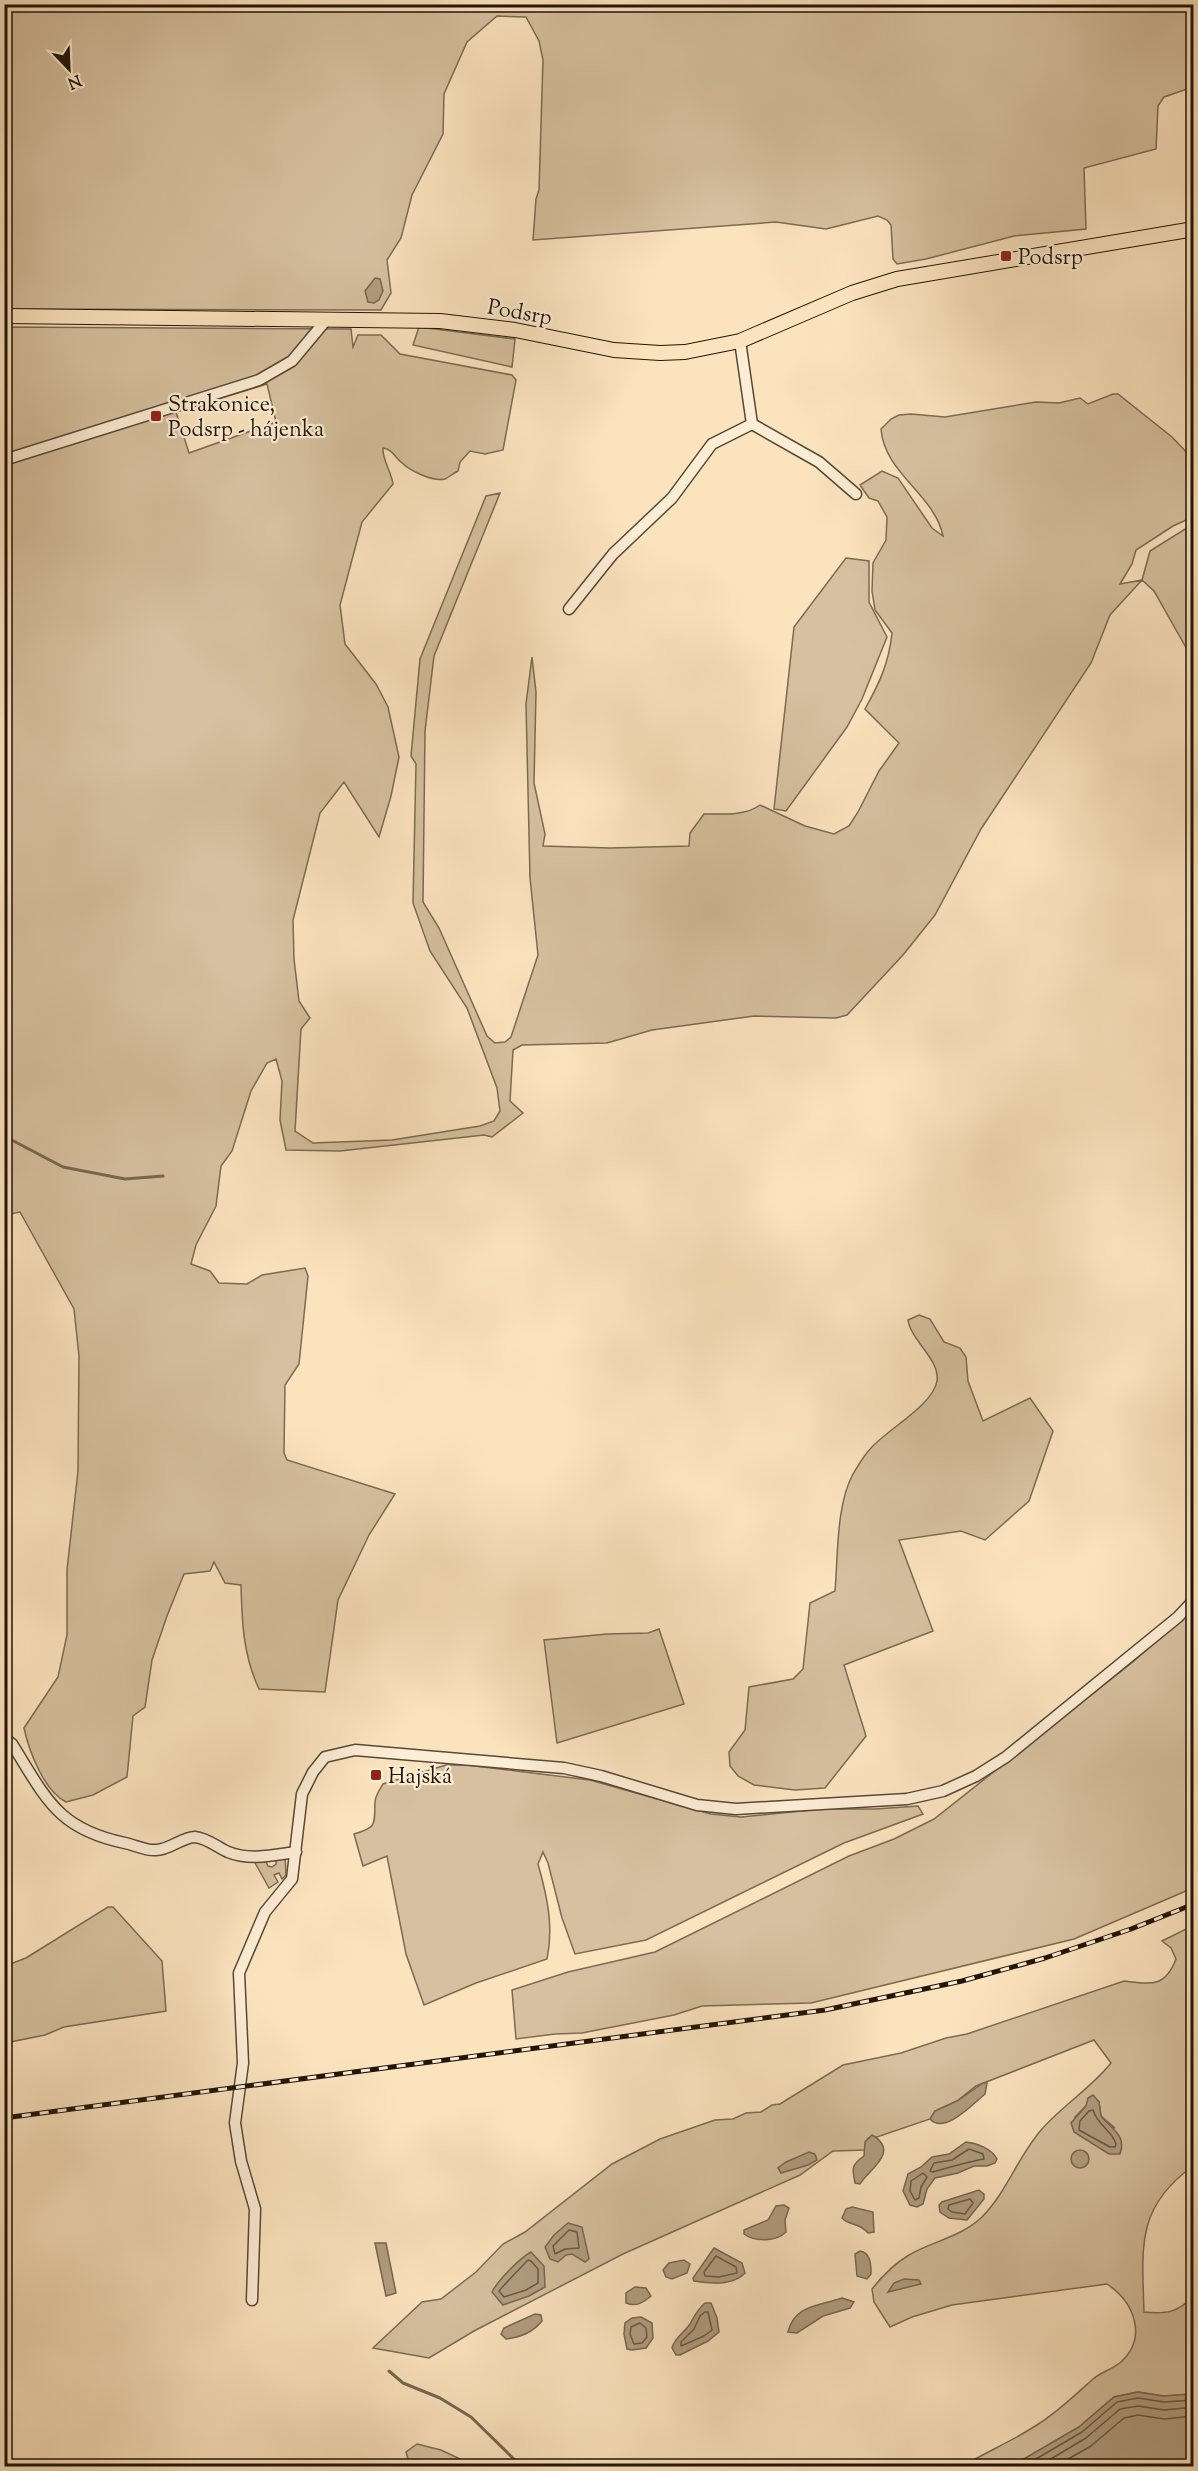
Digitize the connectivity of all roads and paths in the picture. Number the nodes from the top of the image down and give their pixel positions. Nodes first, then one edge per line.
1 (1194, 230) edge
2 (4, 316) edge
3 (327, 319) junction
4 (740, 341) junction
5 (752, 424) junction
6 (4, 460) edge
7 (856, 494) dead end
8 (569, 609) dead end
9 (1194, 1599) edge
10 (4, 1738) edge
11 (296, 1852) junction
12 (252, 2300) dead end

1 - 4 main road, Podsrp
2 - 3 main road, Podsrp
3 - 4 main road, Podsrp
3 - 6 street
4 - 5 street
5 - 7 street
5 - 8 street
9 - 11 street
10 - 11 street
11 - 12 street

